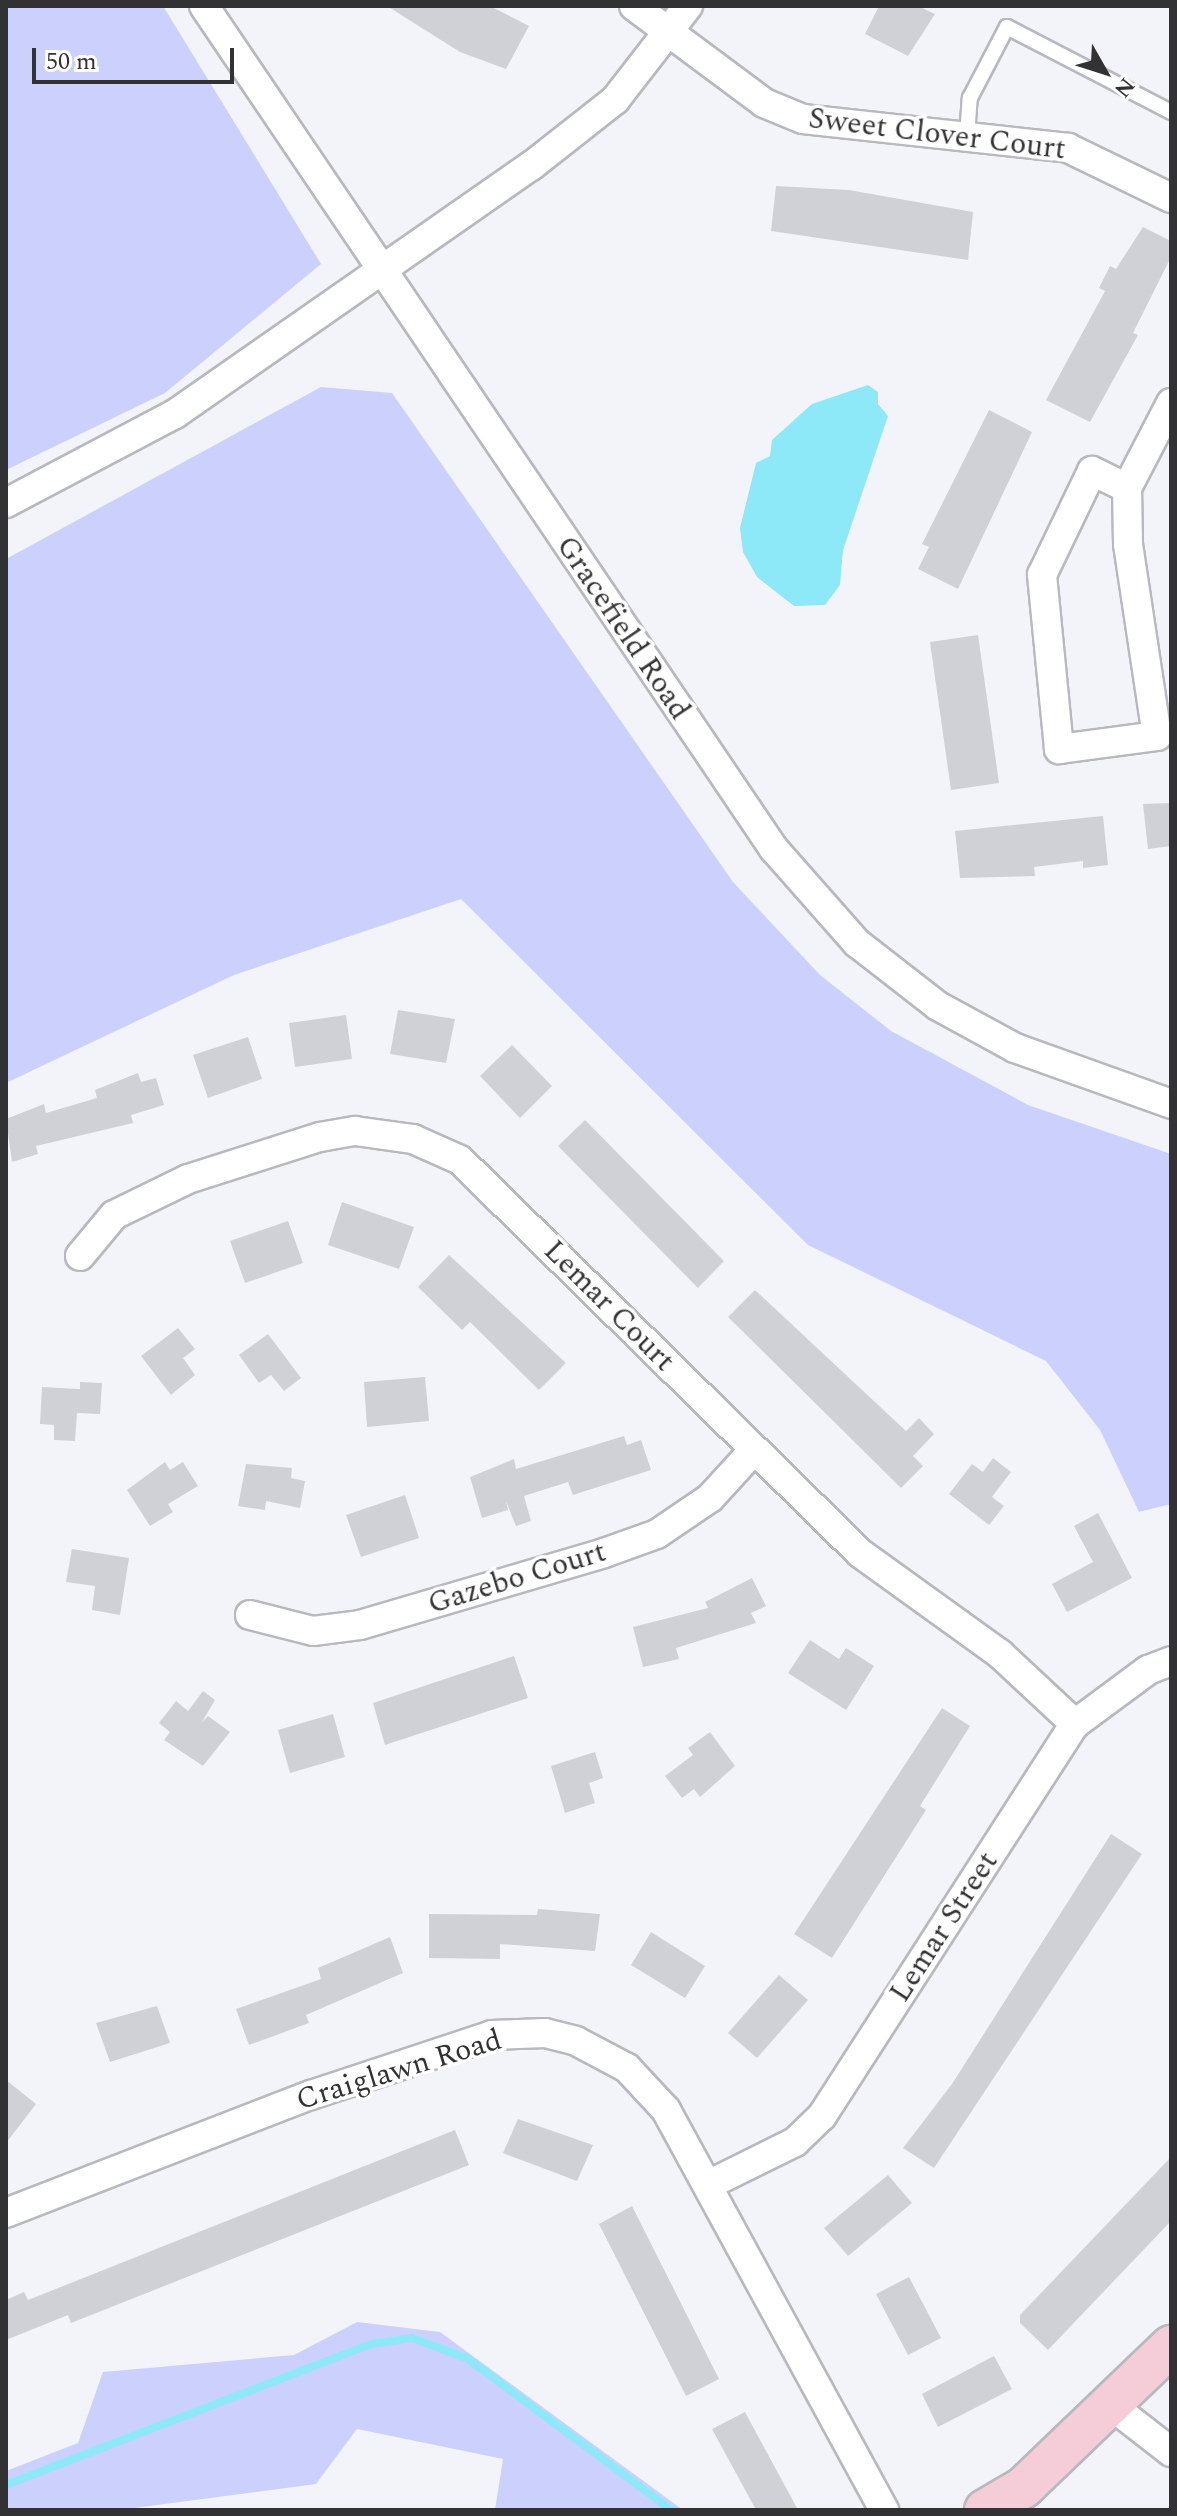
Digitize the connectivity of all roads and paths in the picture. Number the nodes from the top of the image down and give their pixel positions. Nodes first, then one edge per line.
1 (204, 6) edge
2 (634, 6) edge
3 (688, 6) edge
4 (669, 35) junction
5 (1171, 112) edge
6 (967, 137) junction
7 (1171, 198) edge
8 (378, 270) junction
9 (1171, 403) edge
10 (1127, 488) junction
11 (6, 503) edge
12 (1171, 1104) edge
13 (80, 1256) dead end
14 (754, 1450) junction
15 (250, 1615) dead end
16 (1171, 1661) edge
17 (1075, 1724) junction
18 (710, 2184) junction
19 (6, 2213) edge
20 (1171, 2346) edge
21 (1112, 2406) junction
22 (1171, 2452) edge
23 (884, 2510) edge
24 (985, 2510) edge

1 - 8 street, Gracefield Road
2 - 4 street, Sweet Clover Court
3 - 4 street
4 - 6 street, Sweet Clover Court
4 - 8 street
5 - 6 lane
6 - 7 street, Sweet Clover Court
8 - 11 street
8 - 12 street, Gracefield Road
9 - 10 street
10 - 10 street
13 - 14 street, Lemar Court
14 - 15 street, Gazebo Court
14 - 17 street, Lemar Court
16 - 17 street, Lemar Street
17 - 18 street, Lemar Street
18 - 19 street, Craiglawn Road
18 - 23 street, Craiglawn Road
20 - 21 street
21 - 22 street
21 - 24 street

